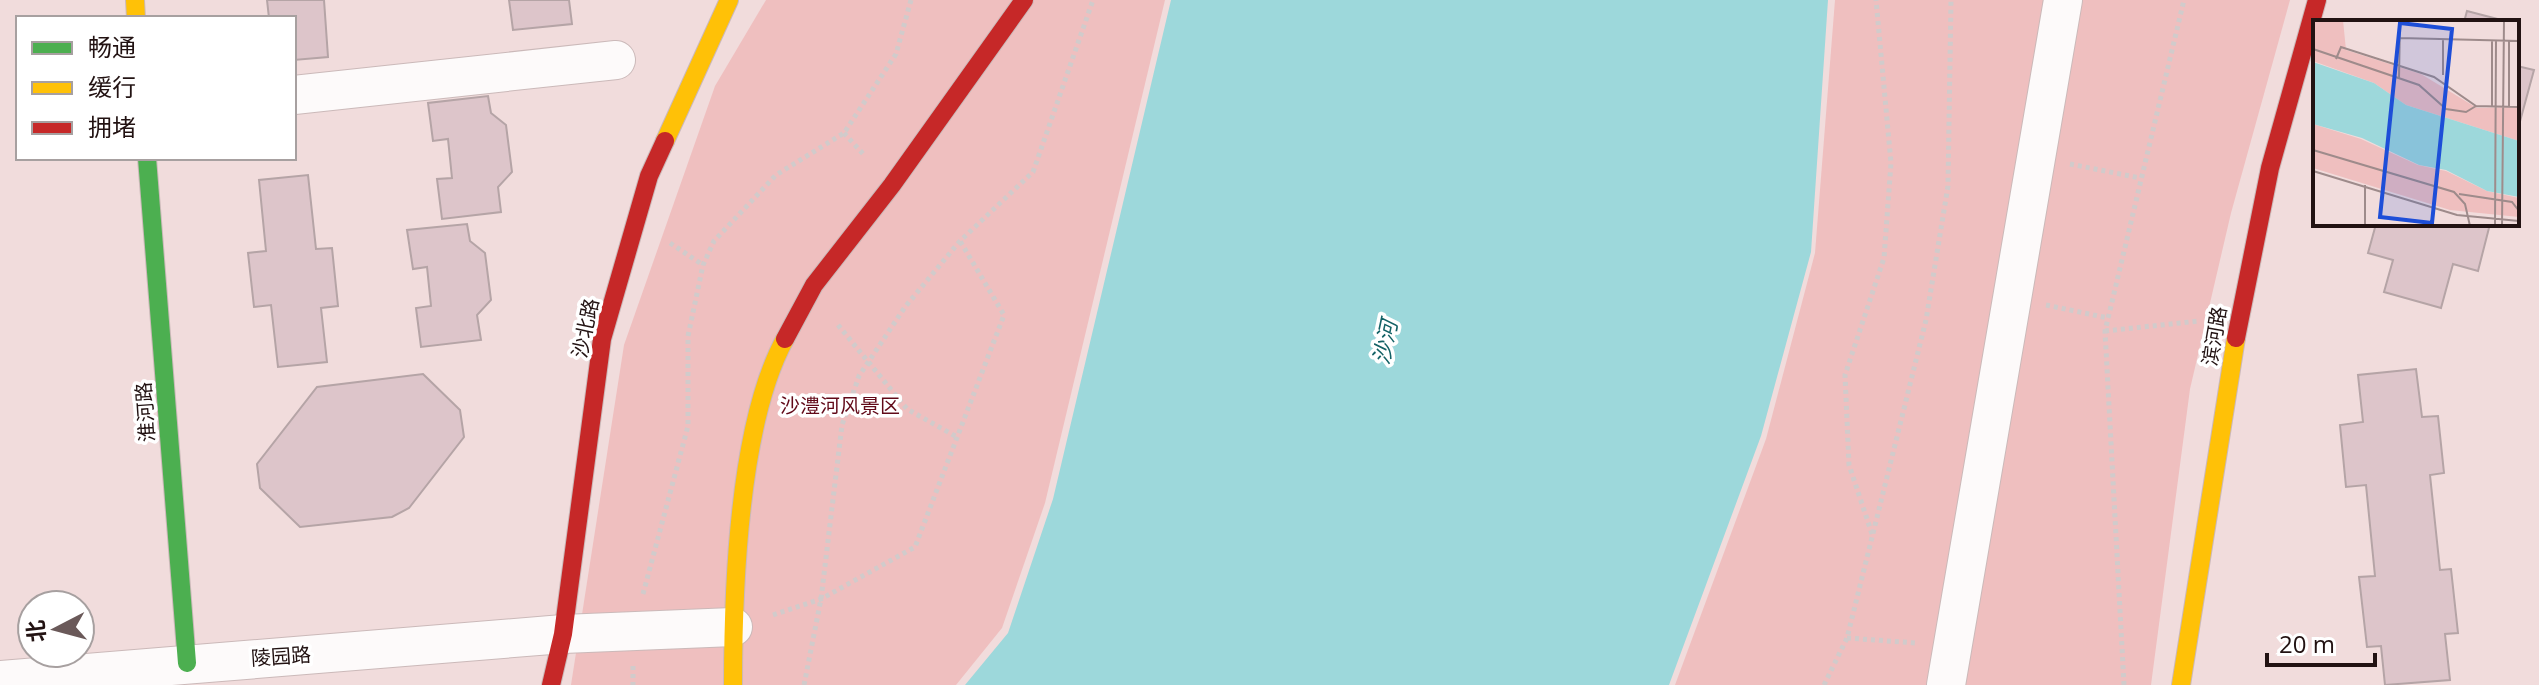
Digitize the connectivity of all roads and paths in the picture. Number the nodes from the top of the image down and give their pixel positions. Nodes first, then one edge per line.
1 (729, 0) edge
2 (911, 0) edge
3 (1024, 0) edge
4 (1093, 0) edge
5 (1876, 0) edge
6 (1951, 0) edge
7 (2063, 0) edge
8 (2184, 0) edge
9 (2317, 0) edge
10 (616, 60) dead end
11 (296, 95) edge
12 (2036, 157) junction
13 (147, 160) edge
14 (2140, 178) junction
15 (960, 241) junction
16 (807, 298) junction
17 (2012, 299) junction
18 (2239, 317) junction
19 (2108, 318) junction
20 (2105, 331) junction
21 (867, 363) junction
22 (957, 437) junction
23 (1872, 535) junction
24 (821, 599) junction
25 (733, 627) junction
26 (632, 631) junction
27 (563, 634) junction
28 (1847, 638) junction
29 (1953, 646) junction
30 (187, 663) junction
31 (0, 680) edge
32 (551, 685) edge
33 (633, 685) edge
34 (733, 685) edge
35 (804, 685) edge
36 (1824, 685) edge
37 (1946, 685) edge
38 (2124, 685) edge
39 (2181, 685) edge

1 - 27 street, 沙北路
2 - 26 path
3 - 16 street
4 - 15 path
5 - 23 path
6 - 23 path
7 - 12 street
8 - 14 path
9 - 18 street, 滨河路
10 - 11 street
12 - 14 path
12 - 17 street
13 - 30 street, 淮河路
14 - 19 path
15 - 21 path
15 - 22 path
16 - 21 path
16 - 25 street
17 - 19 path
17 - 29 street
18 - 20 path
18 - 39 street, 滨河路
19 - 20 path
20 - 38 path
21 - 22 path
21 - 24 path
22 - 24 path
23 - 28 path
24 - 25 path
24 - 35 path
25 - 26 street, 陵园路
25 - 34 street
26 - 27 street, 陵园路
26 - 33 path
27 - 30 street, 陵园路
27 - 32 street, 沙北路
28 - 29 path
28 - 36 path
29 - 37 street
30 - 31 street, 陵园路

